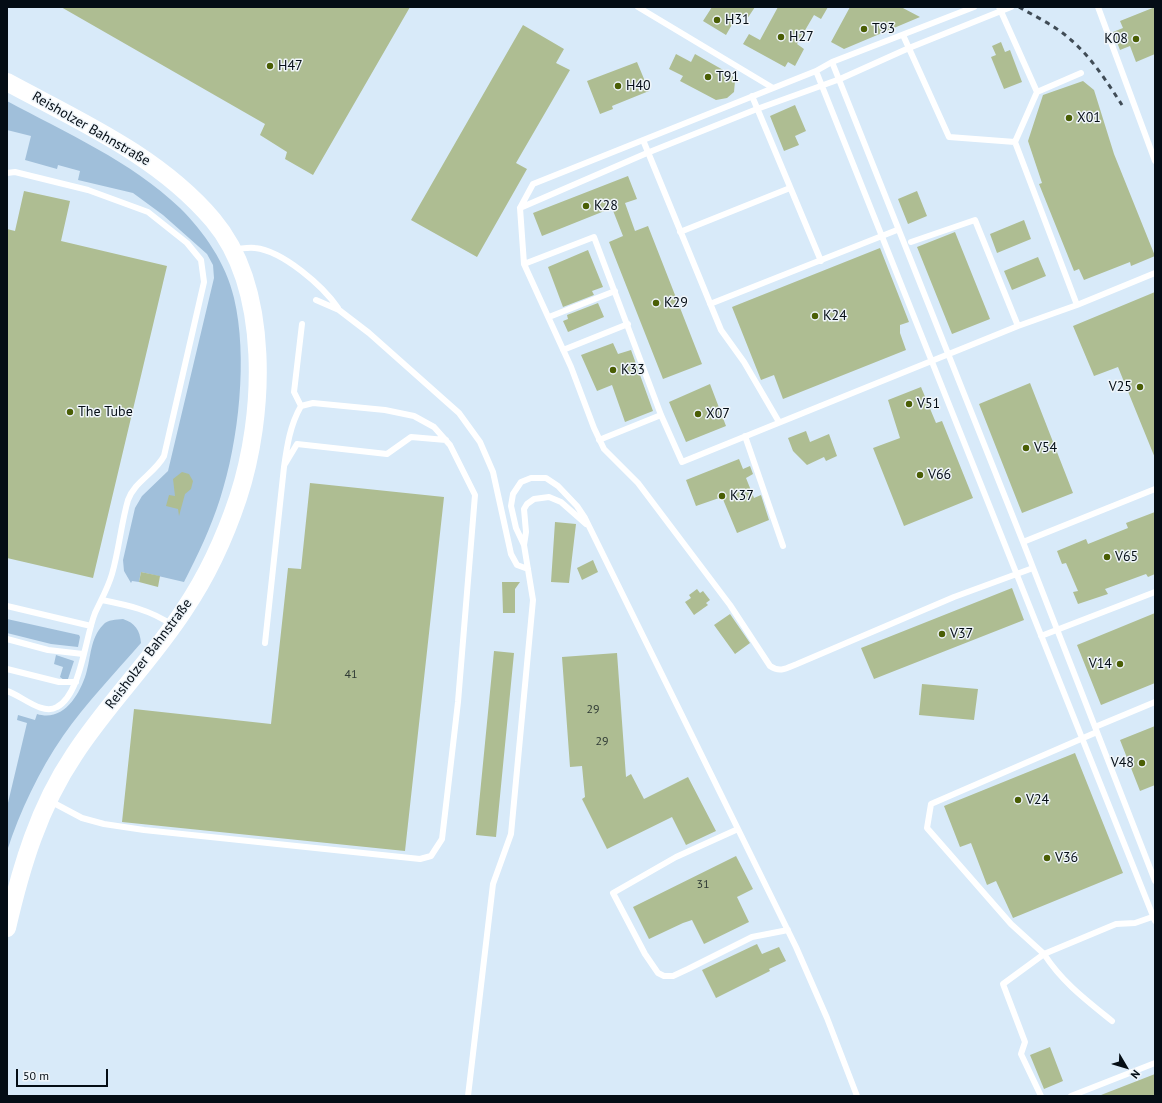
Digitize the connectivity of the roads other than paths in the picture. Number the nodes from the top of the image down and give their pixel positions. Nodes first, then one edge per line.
1 (638, 7) edge
2 (974, 7) edge
3 (1011, 7) edge
4 (1098, 7) edge
5 (1000, 9) edge
6 (903, 36) junction
7 (909, 48) junction
8 (832, 62) junction
9 (816, 71) junction
10 (1081, 73) dead end
11 (840, 79) junction
12 (7, 82) edge
13 (822, 85) junction
14 (773, 88) junction
15 (1037, 92) junction
16 (752, 96) junction
17 (757, 109) junction
18 (644, 140) junction
19 (1015, 142) junction
20 (647, 153) junction
21 (1155, 161) edge
22 (7, 173) edge
23 (790, 188) junction
24 (520, 208) junction
25 (897, 230) junction
26 (680, 232) junction
27 (882, 236) junction
28 (911, 242) dead end
29 (232, 249) junction
30 (821, 261) junction
31 (524, 264) junction
32 (1155, 273) edge
33 (614, 291) junction
34 (316, 300) dead end
35 (710, 304) junction
36 (1077, 305) junction
37 (339, 310) junction
38 (549, 317) junction
39 (302, 324) dead end
40 (628, 324) junction
41 (1018, 326) junction
42 (564, 350) junction
43 (949, 354) junction
44 (932, 361) junction
45 (301, 406) junction
46 (661, 415) junction
47 (779, 422) junction
48 (745, 436) junction
49 (446, 440) junction
50 (599, 440) junction
51 (284, 467) junction
52 (1155, 489) edge
53 (588, 526) junction
54 (1023, 542) junction
55 (524, 545) junction
56 (783, 546) dead end
57 (1033, 568) junction
58 (528, 569) junction
59 (1017, 575) junction
60 (1155, 592) edge
61 (102, 600) junction
62 (7, 606) edge
63 (91, 626) junction
64 (174, 626) junction
65 (1058, 630) junction
66 (1041, 636) junction
67 (7, 639) edge
68 (265, 643) dead end
69 (83, 654) junction
70 (7, 669) edge
71 (76, 682) junction
72 (7, 691) edge
73 (1155, 702) edge
74 (1096, 730) junction
75 (1082, 738) junction
76 (48, 800) junction
77 (738, 829) junction
78 (1155, 881) edge
79 (1154, 918) edge
80 (7, 928) edge
81 (788, 930) junction
82 (1044, 954) junction
83 (1112, 1021) dead end
84 (1155, 1063) edge
85 (468, 1096) edge
86 (858, 1096) edge
87 (1041, 1096) edge
88 (1071, 1096) edge

1 - 14 lane
2 - 6 lane
3 - 5 lane
4 - 21 lane
5 - 7 lane
5 - 15 lane
6 - 7 lane
6 - 8 lane
7 - 11 lane
7 - 19 lane
8 - 9 lane
8 - 11 lane
9 - 13 lane
9 - 14 lane
10 - 15 lane
11 - 13 lane
11 - 25 lane
12 - 29 main road, Reisholzer Bahnstraße
13 - 17 lane
13 - 27 lane
14 - 16 lane
15 - 19 lane
16 - 17 lane
16 - 18 lane
17 - 20 lane
17 - 23 lane
18 - 20 lane
18 - 24 lane
19 - 36 lane
20 - 24 lane
20 - 26 lane
22 - 61 lane
23 - 26 lane
23 - 30 lane
24 - 31 lane
25 - 27 lane
25 - 43 lane
26 - 35 lane
27 - 30 lane
27 - 44 lane
28 - 41 lane
29 - 37 lane
29 - 64 main road, Reisholzer Bahnstraße
30 - 35 lane
31 - 33 lane
31 - 38 lane
32 - 36 lane
33 - 38 lane
33 - 40 lane
34 - 37 lane
35 - 47 lane
36 - 41 lane
37 - 58 lane
38 - 42 lane
39 - 45 lane
40 - 42 lane
40 - 46 lane
41 - 43 lane
42 - 50 lane
43 - 44 lane
43 - 54 lane
44 - 47 lane
44 - 59 lane
45 - 49 lane
45 - 51 lane
46 - 48 lane
46 - 50 lane
47 - 48 lane
48 - 56 lane
49 - 51 lane
49 - 76 lane
50 - 59 lane
51 - 68 lane
52 - 54 lane
53 - 55 lane
53 - 55 lane
53 - 77 lane
54 - 57 lane
55 - 58 lane
57 - 59 lane
57 - 65 lane
58 - 85 lane
59 - 66 lane
60 - 65 lane
61 - 63 lane
61 - 64 lane
62 - 63 lane
63 - 69 lane
64 - 76 main road, Reisholzer Bahnstraße
65 - 66 lane
65 - 74 lane
66 - 75 lane
67 - 69 lane
69 - 71 lane
70 - 71 lane
71 - 72 lane
73 - 74 lane
74 - 75 lane
74 - 78 lane
75 - 79 lane
75 - 82 lane
76 - 80 main road, Reisholzer Bahnstraße
77 - 81 lane
77 - 81 lane
79 - 82 lane
81 - 86 lane
82 - 83 lane
82 - 87 lane
84 - 88 lane

